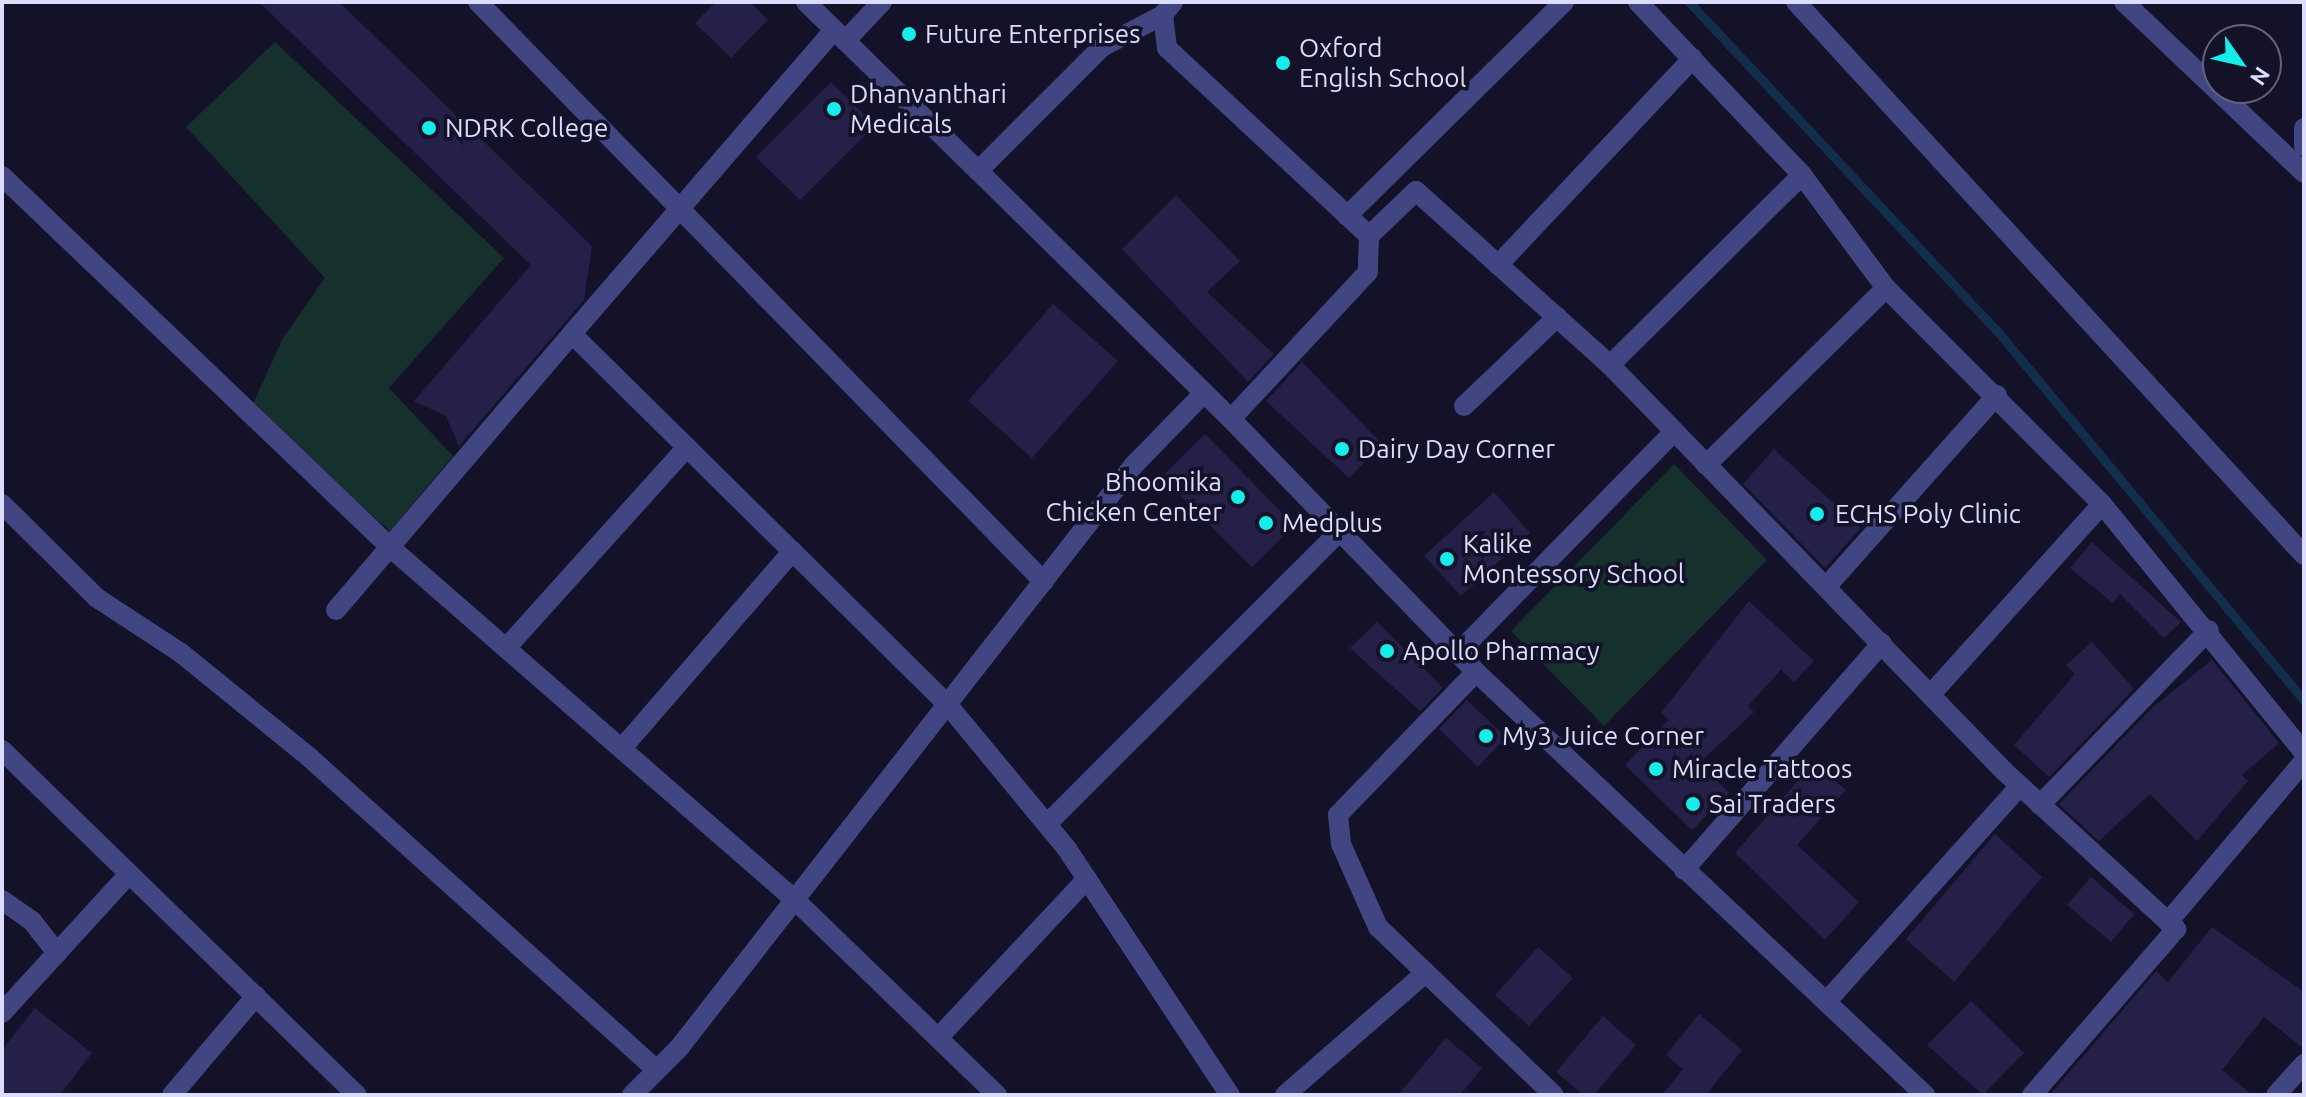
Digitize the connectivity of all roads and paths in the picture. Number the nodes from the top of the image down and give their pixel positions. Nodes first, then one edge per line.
1 (478, 2) edge
2 (806, 2) edge
3 (882, 2) edge
4 (1564, 2) edge
5 (1638, 2) edge
6 (1796, 2) edge
7 (2124, 2) edge
8 (1168, 9) edge
9 (840, 35) junction
10 (1693, 58) junction
11 (2304, 128) edge
12 (2304, 146) edge
13 (978, 171) junction
14 (2304, 173) edge
15 (1802, 175) junction
16 (2, 176) edge
17 (678, 210) junction
18 (1347, 216) junction
19 (1369, 236) junction
20 (1498, 265) junction
21 (1886, 288) junction
22 (1557, 317) junction
23 (572, 334) junction
24 (1610, 365) junction
25 (1204, 393) junction
26 (1997, 395) junction
27 (1464, 406) dead end
28 (1231, 419) junction
29 (1674, 432) junction
30 (687, 447) junction
31 (1706, 465) junction
32 (2, 504) edge
33 (2102, 504) junction
34 (1339, 532) junction
35 (391, 548) junction
36 (793, 551) junction
37 (2304, 555) edge
38 (1044, 582) junction
39 (1826, 587) junction
40 (336, 610) dead end
41 (2209, 630) junction
42 (1882, 643) junction
43 (507, 647) junction
44 (1457, 654) junction
45 (1476, 672) junction
46 (1932, 693) junction
47 (948, 705) junction
48 (623, 747) junction
49 (2, 750) edge
50 (2304, 753) edge
51 (2304, 761) edge
52 (2020, 786) junction
53 (2040, 805) junction
54 (1047, 824) junction
55 (1684, 870) junction
56 (129, 874) junction
57 (1087, 879) junction
58 (2, 900) edge
59 (795, 900) junction
60 (2168, 922) junction
61 (57, 953) junction
62 (1424, 974) junction
63 (256, 996) junction
64 (1827, 1001) junction
65 (2, 1013) edge
66 (938, 1038) junction
67 (2304, 1064) edge
68 (657, 1070) junction
69 (172, 1095) edge
70 (357, 1095) edge
71 (632, 1095) edge
72 (997, 1095) edge
73 (1230, 1095) edge
74 (1285, 1095) edge
75 (1554, 1095) edge
76 (1925, 1095) edge
77 (2032, 1095) edge
78 (2276, 1095) edge

1 - 17 street
2 - 9 street
3 - 9 street
4 - 18 street
5 - 10 street
6 - 37 street
7 - 14 street
8 - 13 street
8 - 18 street
9 - 13 street
9 - 17 street
10 - 15 street
10 - 20 street
11 - 12 street
13 - 25 street
15 - 21 street
15 - 24 street
16 - 35 street
17 - 23 street
17 - 38 street
18 - 19 street
19 - 20 street
19 - 28 street
20 - 22 street
21 - 26 street
21 - 31 street
22 - 24 street
22 - 27 street
23 - 30 street
23 - 35 street
24 - 29 street
25 - 28 street
25 - 38 street
26 - 33 street
26 - 39 street
28 - 34 street
29 - 31 street
29 - 44 street
30 - 36 street
30 - 43 street
31 - 39 street
32 - 68 street
33 - 41 street
33 - 46 street
34 - 44 street
34 - 54 street
35 - 40 street
35 - 43 street
36 - 47 street
36 - 48 street
38 - 47 street
39 - 42 street
41 - 50 street
41 - 53 street
42 - 46 street
42 - 55 street
43 - 48 street
44 - 45 street
45 - 55 street
45 - 62 street
46 - 52 street
47 - 54 street
47 - 59 street
48 - 59 street
49 - 56 street
51 - 60 street
52 - 53 street
52 - 64 street
53 - 60 street
54 - 57 street
55 - 64 street
56 - 61 street
56 - 63 street
57 - 66 street
57 - 73 street
58 - 61 street
59 - 66 street
59 - 68 street
60 - 77 street
61 - 65 street
62 - 74 street
62 - 75 street
63 - 69 street
63 - 70 street
64 - 76 street
66 - 72 street
67 - 78 street
68 - 71 street

